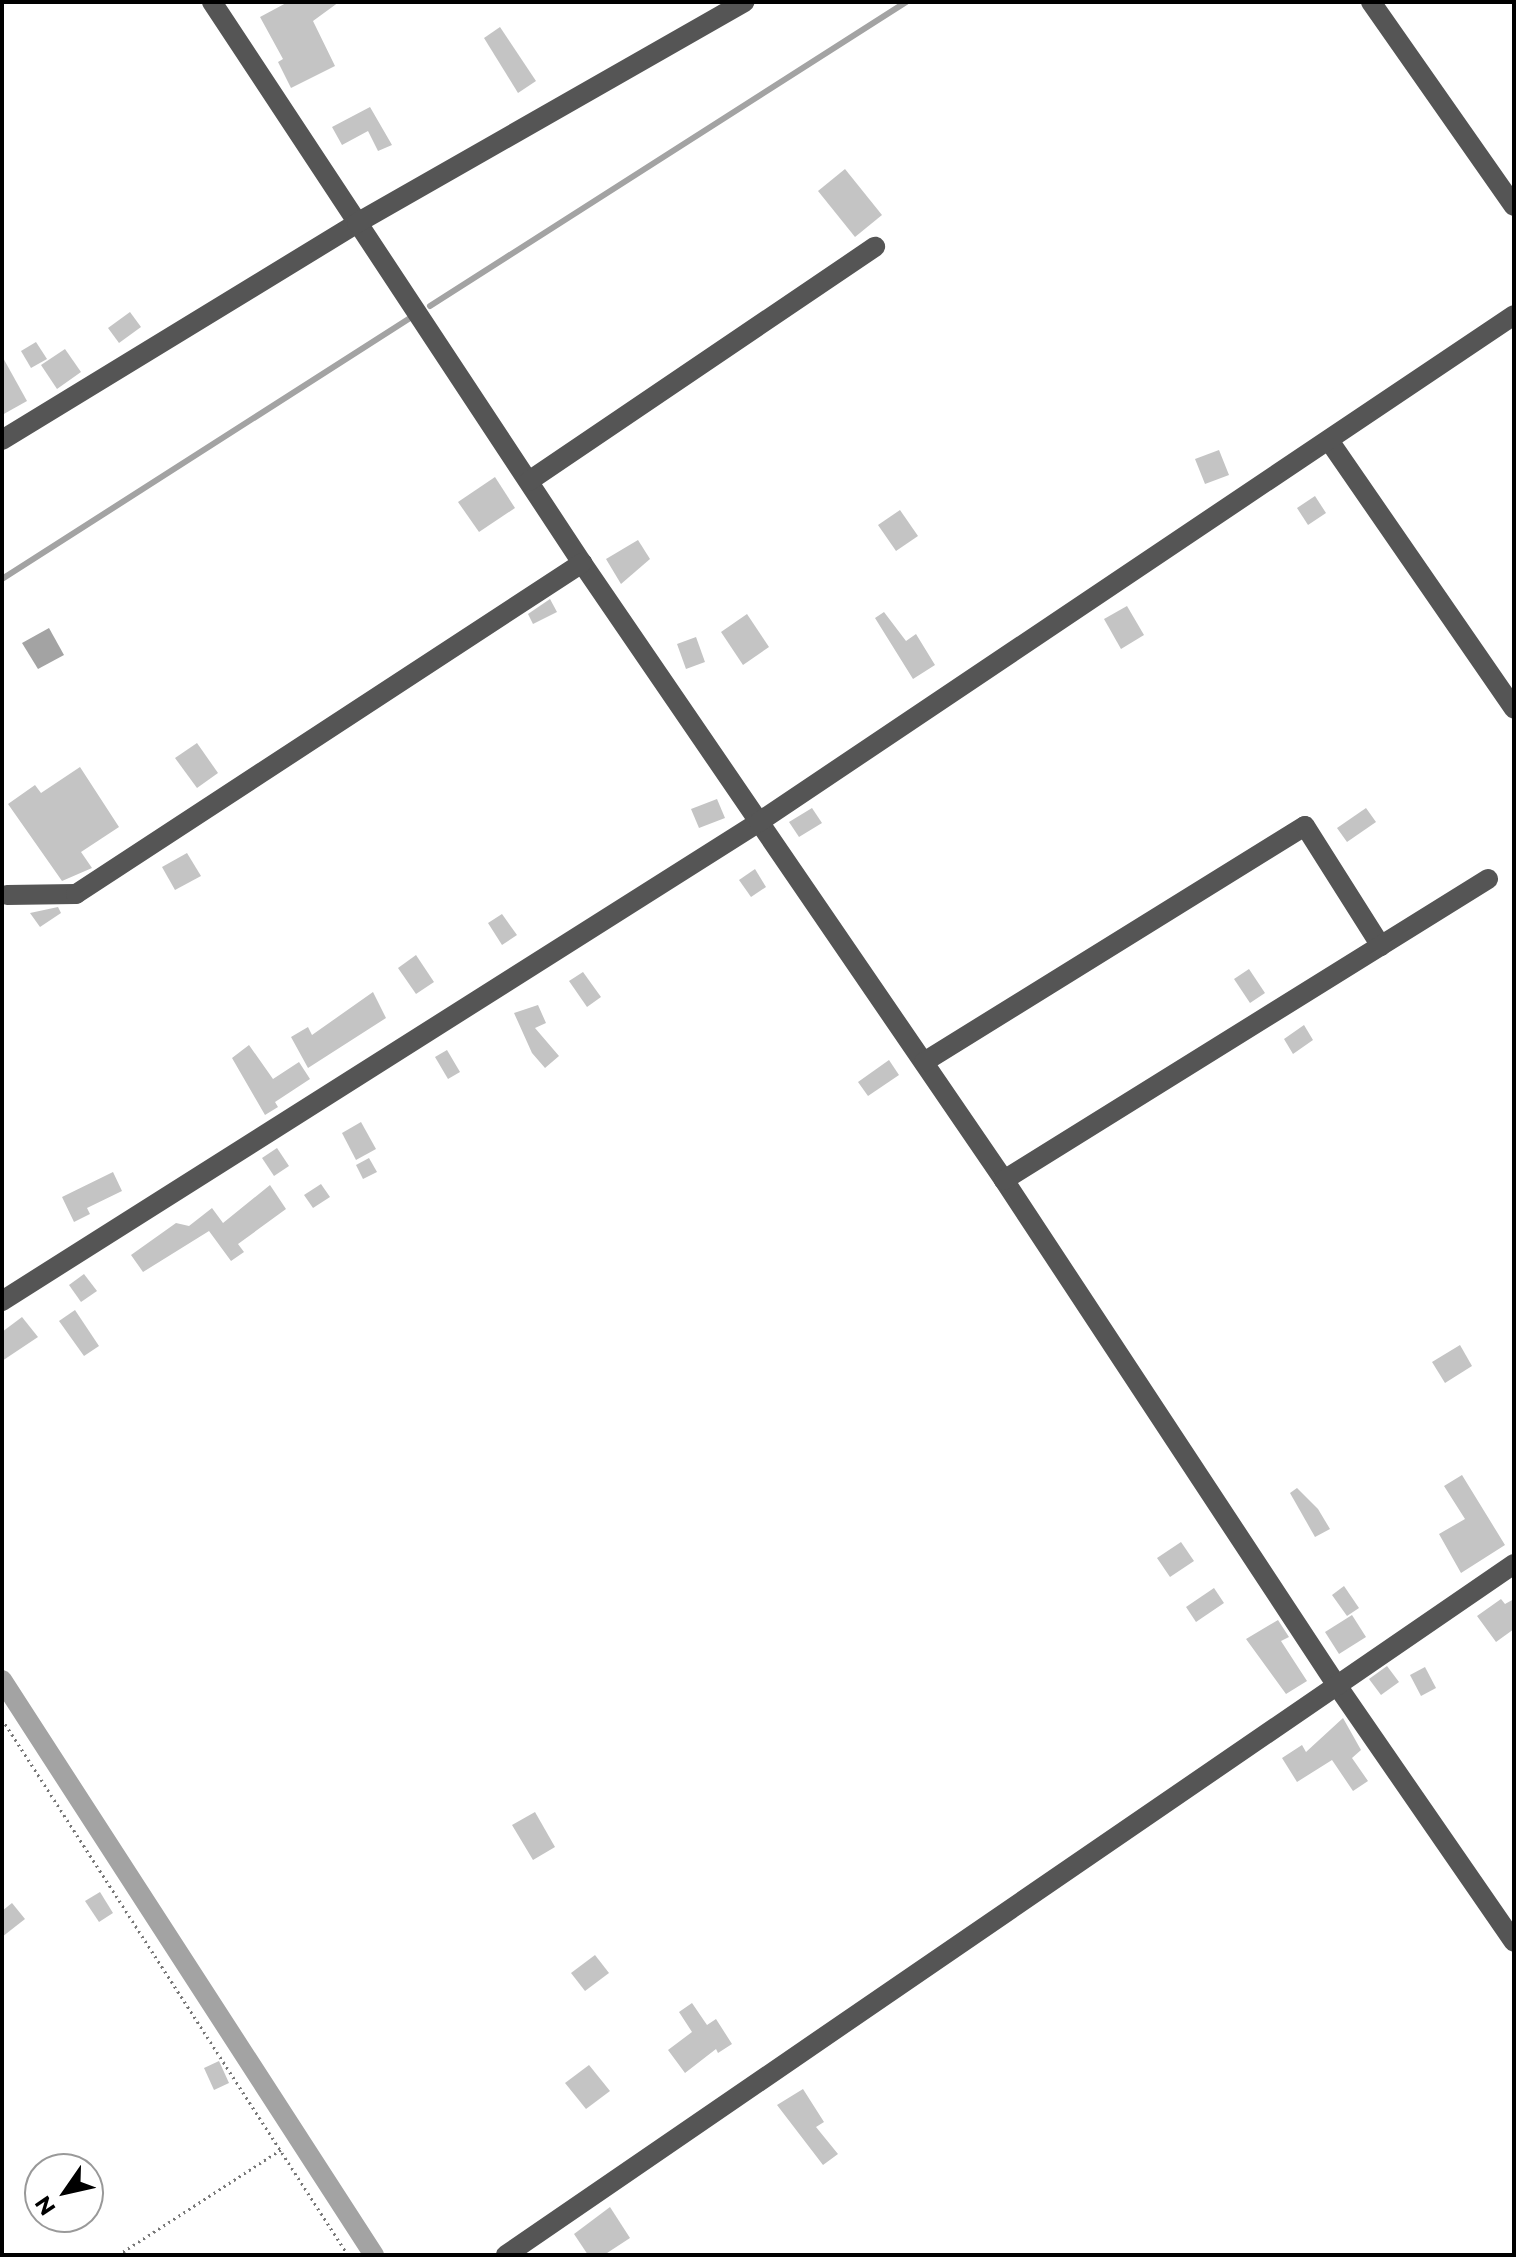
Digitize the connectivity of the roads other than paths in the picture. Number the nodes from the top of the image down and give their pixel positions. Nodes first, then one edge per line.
1 (212, 2) edge
2 (744, 2) edge
3 (1371, 2) edge
4 (1514, 206) edge
5 (357, 223) junction
6 (875, 247) dead end
7 (1514, 315) edge
8 (2, 440) edge
9 (1330, 442) junction
10 (529, 481) junction
11 (582, 563) junction
12 (1514, 709) edge
13 (759, 822) junction
14 (1488, 879) dead end
15 (7, 895) dead end
16 (1381, 946) junction
17 (924, 1062) junction
18 (1004, 1180) junction
19 (2, 1301) edge
20 (1514, 1564) edge
21 (1336, 1684) junction
22 (1514, 1942) edge
23 (506, 2255) edge

1 - 5 street
2 - 5 street
3 - 4 street
5 - 8 street
5 - 10 street
6 - 10 street
7 - 9 street
9 - 12 street
9 - 13 street
10 - 11 street
11 - 13 street
11 - 15 street
13 - 17 street
13 - 19 street
14 - 16 street
16 - 17 street
16 - 18 street
17 - 18 street
18 - 21 street
20 - 21 street
21 - 22 street
21 - 23 street

